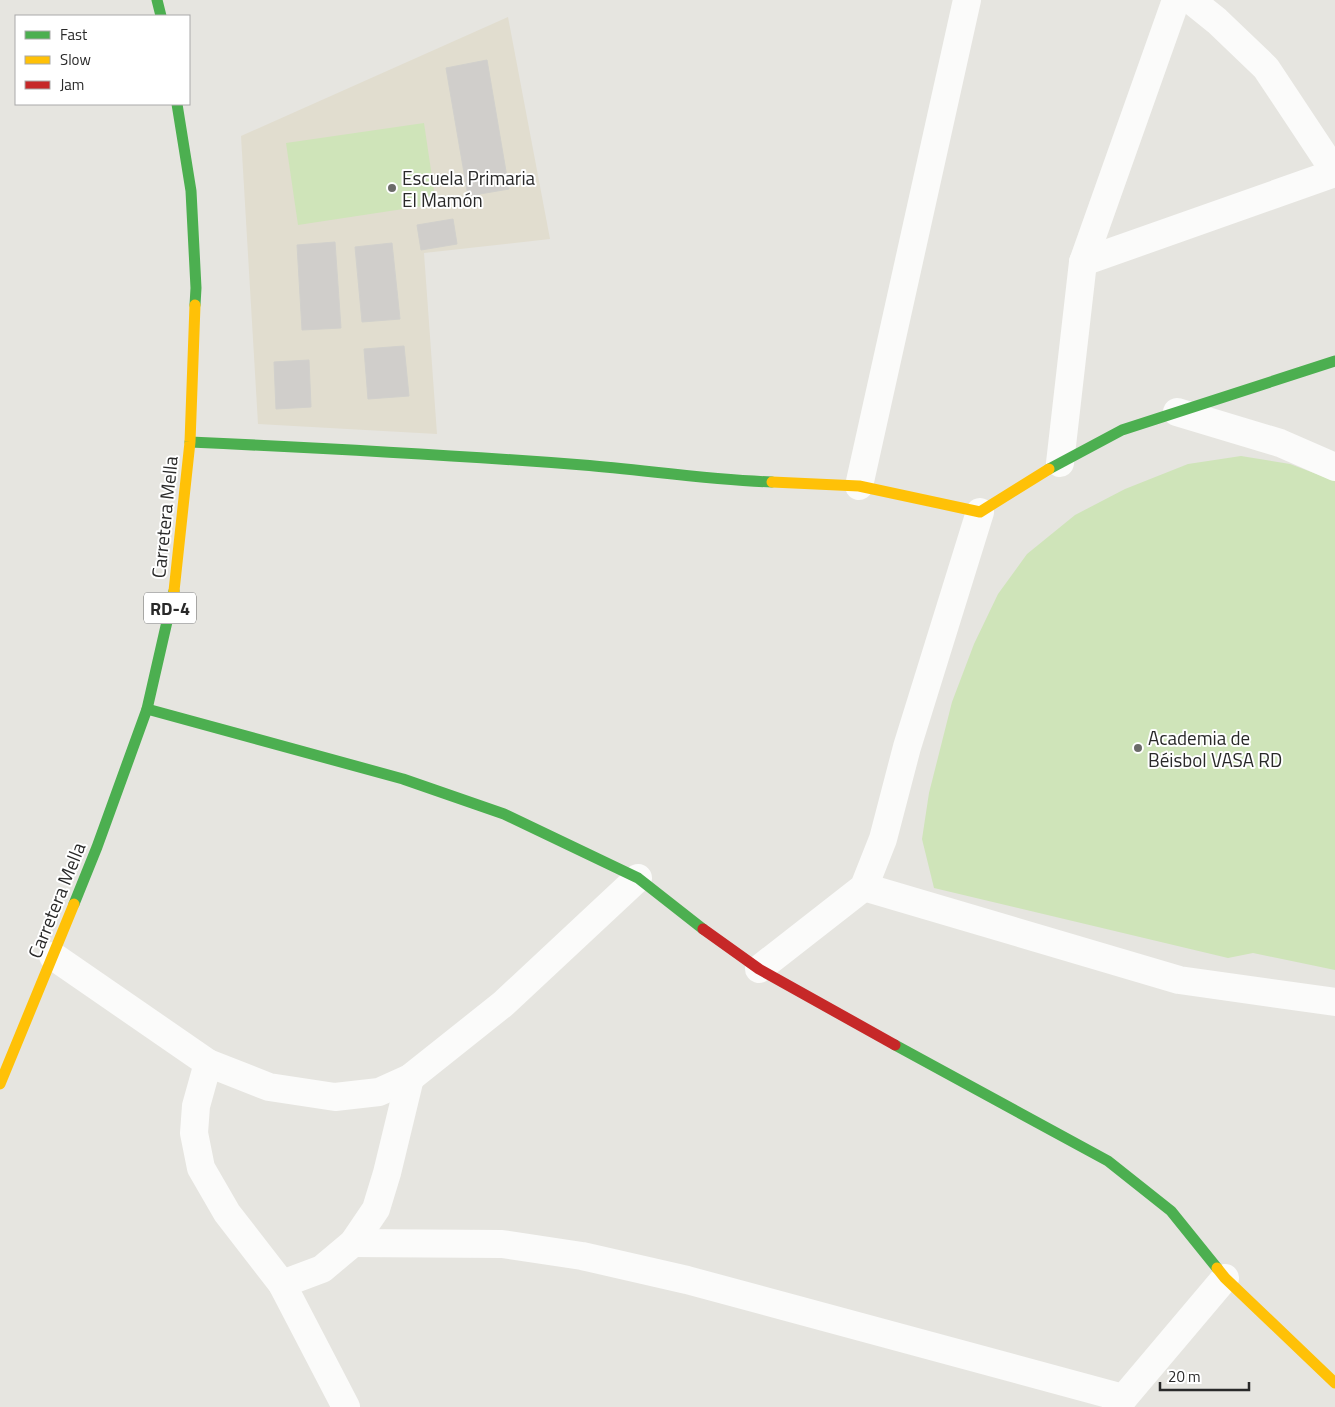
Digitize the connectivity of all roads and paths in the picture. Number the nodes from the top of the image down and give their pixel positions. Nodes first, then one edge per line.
1 (157, 0) edge
2 (967, 0) edge
3 (1176, 0) edge
4 (1191, 0) edge
5 (161, 15) edge
6 (177, 105) edge
7 (1335, 173) edge
8 (1083, 262) junction
9 (1335, 362) edge
10 (1177, 412) junction
11 (190, 442) junction
12 (1060, 463) junction
13 (1335, 467) edge
14 (859, 486) junction
15 (980, 512) junction
16 (147, 709) junction
17 (638, 878) junction
18 (864, 887) junction
19 (53, 956) junction
20 (759, 969) junction
21 (1334, 1002) edge
22 (208, 1063) junction
23 (410, 1078) junction
24 (0, 1084) edge
25 (353, 1244) junction
26 (1225, 1278) junction
27 (282, 1284) junction
28 (1335, 1383) edge
29 (1119, 1403) edge
30 (346, 1407) edge

1 - 5 street
2 - 14 street
3 - 8 street
4 - 7 street
6 - 11 street, Carretera Mella / RD-4
7 - 8 street
8 - 12 street
9 - 10 street
10 - 12 street
10 - 13 street
11 - 14 street
11 - 16 street, Carretera Mella / RD-4
12 - 15 street
14 - 15 street
15 - 18 street
16 - 17 street
16 - 19 street, Carretera Mella / RD-4
17 - 20 street
17 - 23 street
18 - 20 street
18 - 21 street
19 - 22 street
19 - 24 street, Carretera Mella / RD-4
20 - 26 street
22 - 23 street
22 - 27 street
23 - 25 street
25 - 27 street
25 - 29 street
26 - 28 street
26 - 29 street
27 - 30 street

